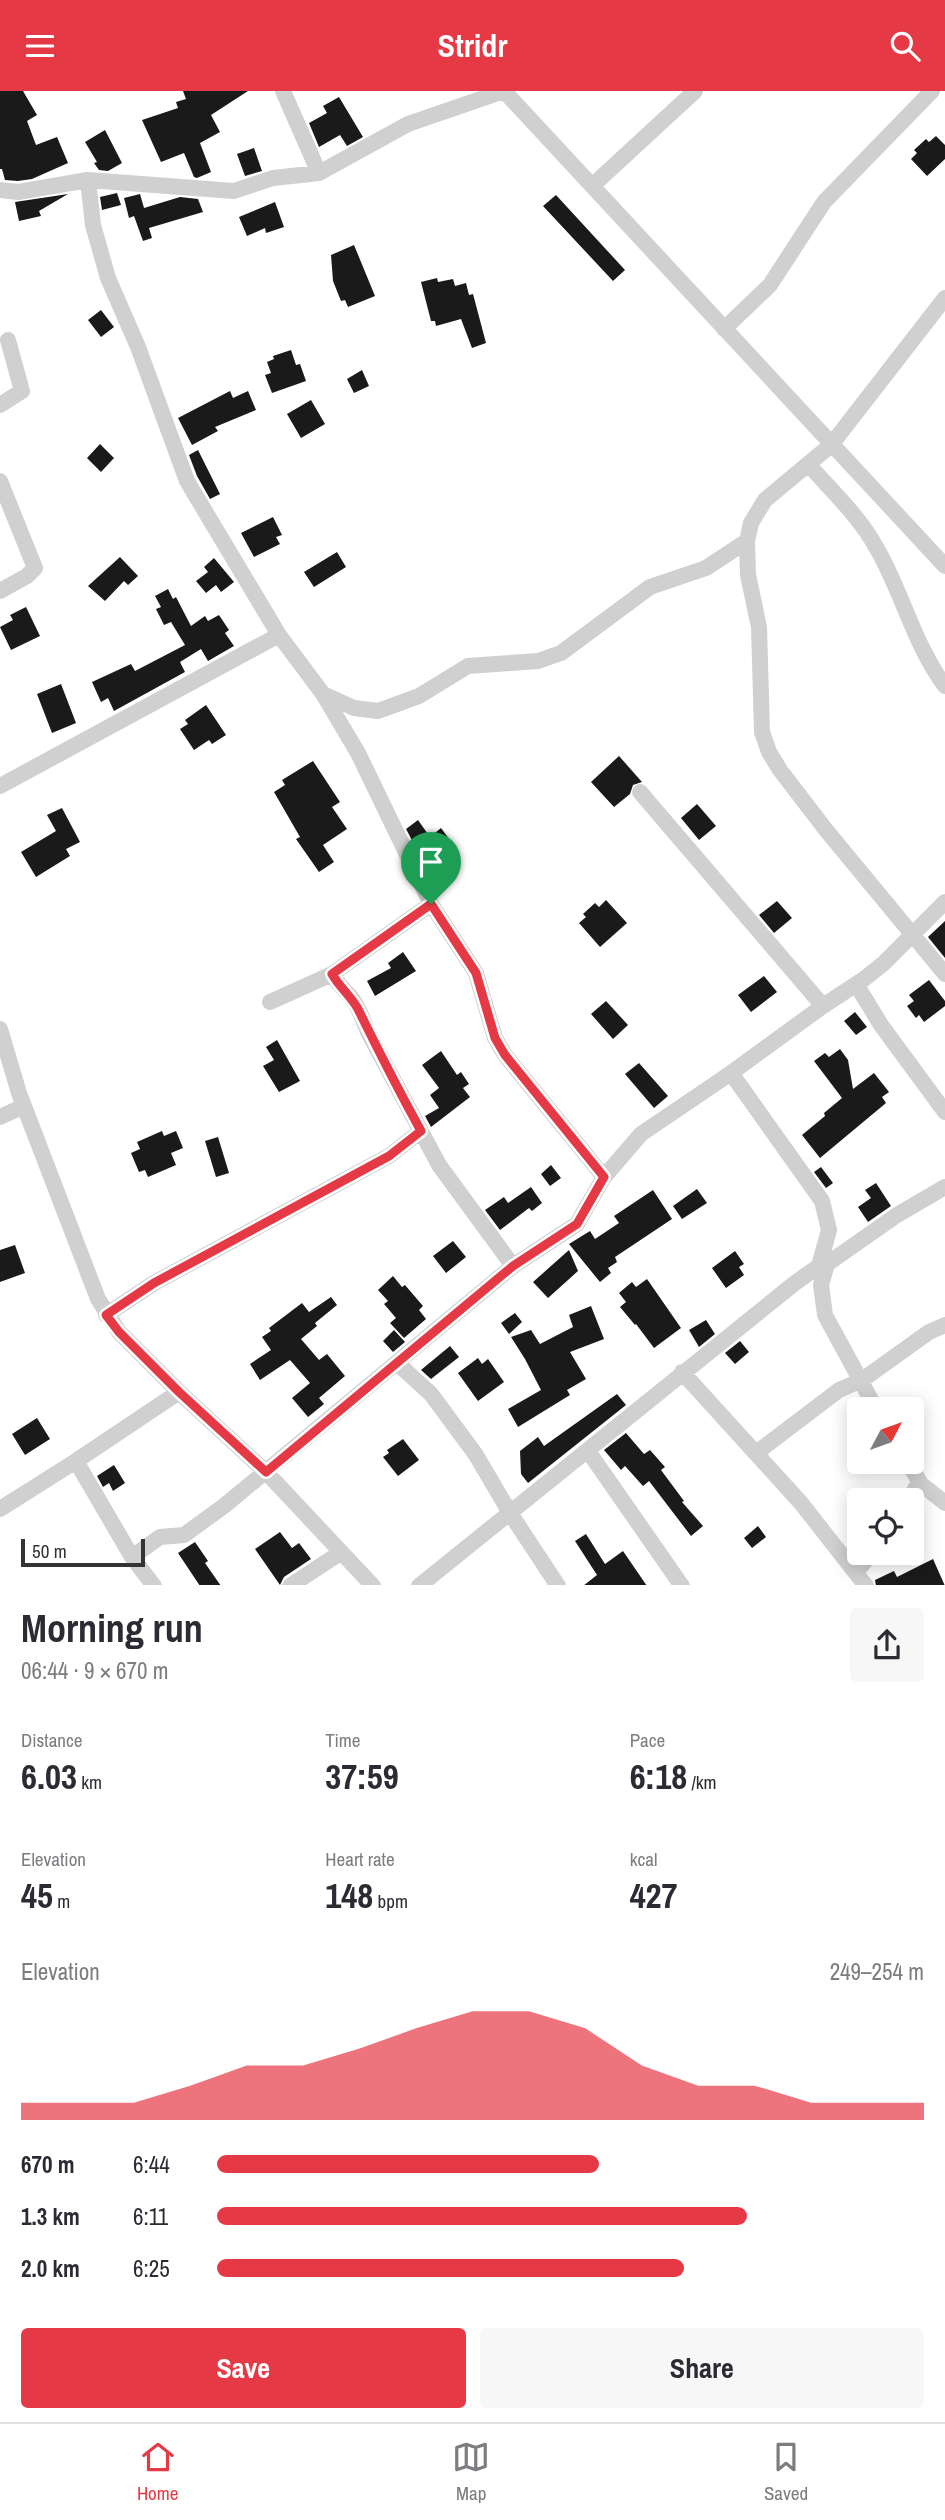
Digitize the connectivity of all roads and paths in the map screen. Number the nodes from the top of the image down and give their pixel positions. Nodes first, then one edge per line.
1 (283, 91) edge
2 (504, 91) edge
3 (695, 91) edge
4 (932, 91) edge
5 (319, 173) junction
6 (88, 180) junction
7 (592, 186) junction
8 (0, 191) edge
9 (945, 298) edge
10 (724, 329) junction
11 (8, 340) dead end
12 (0, 405) edge
13 (831, 445) junction
14 (808, 464) junction
15 (0, 481) edge
16 (747, 541) junction
17 (945, 566) edge
18 (0, 591) edge
19 (278, 635) junction
20 (945, 686) edge
21 (323, 694) junction
22 (0, 786) edge
23 (640, 792) dead end
24 (945, 902) edge
25 (431, 904) junction
26 (912, 933) junction
27 (332, 974) junction
28 (945, 974) edge
29 (856, 984) junction
30 (270, 1002) dead end
31 (823, 1006) junction
32 (0, 1029) edge
33 (731, 1073) junction
34 (24, 1106) junction
35 (945, 1112) edge
36 (0, 1117) edge
37 (421, 1131) junction
38 (604, 1177) junction
39 (945, 1187) edge
40 (823, 1265) junction
41 (513, 1266) junction
42 (106, 1315) junction
43 (945, 1325) edge
44 (397, 1363) junction
45 (682, 1372) junction
46 (862, 1380) junction
47 (179, 1392) junction
48 (870, 1397) edge
49 (589, 1451) junction
50 (756, 1453) junction
51 (76, 1461) junction
52 (266, 1472) junction
53 (915, 1474) edge
54 (921, 1484) junction
55 (916, 1488) edge
56 (945, 1503) edge
57 (0, 1509) edge
58 (510, 1513) junction
59 (340, 1553) junction
60 (132, 1557) junction
61 (862, 1565) edge
62 (856, 1572) junction
63 (154, 1585) edge
64 (290, 1585) edge
65 (373, 1585) edge
66 (419, 1585) edge
67 (558, 1585) edge
68 (682, 1585) edge
69 (866, 1585) edge

1 - 5 street
2 - 5 street
2 - 7 street
3 - 7 street
4 - 10 street
5 - 6 street
6 - 8 street
6 - 19 street
7 - 10 street
9 - 13 street
10 - 13 street
11 - 12 street
13 - 14 street
13 - 17 street
14 - 16 street
14 - 20 street
15 - 18 street
16 - 21 street
16 - 26 street
19 - 21 street
19 - 22 street
21 - 25 street
23 - 31 street
24 - 26 street
25 - 27 street
25 - 38 street
26 - 28 street
26 - 29 street
27 - 30 street
27 - 37 street
29 - 31 street
29 - 35 street
31 - 33 street
32 - 34 street
33 - 38 street
33 - 40 street
34 - 36 street
34 - 42 street
37 - 41 street
37 - 42 street
38 - 41 street
39 - 40 street
40 - 45 street
40 - 46 street
41 - 44 street
42 - 47 street
43 - 46 street
44 - 52 street
44 - 58 street
45 - 49 street
45 - 50 street
46 - 48 street
46 - 50 street
47 - 51 street
47 - 52 street
49 - 58 street
49 - 68 street
50 - 62 street
51 - 57 street
51 - 60 street
52 - 59 street
52 - 60 street
53 - 54 street
54 - 55 street
54 - 56 street
58 - 66 street
58 - 67 street
59 - 64 street
59 - 65 street
60 - 63 street
61 - 62 street
62 - 69 street

